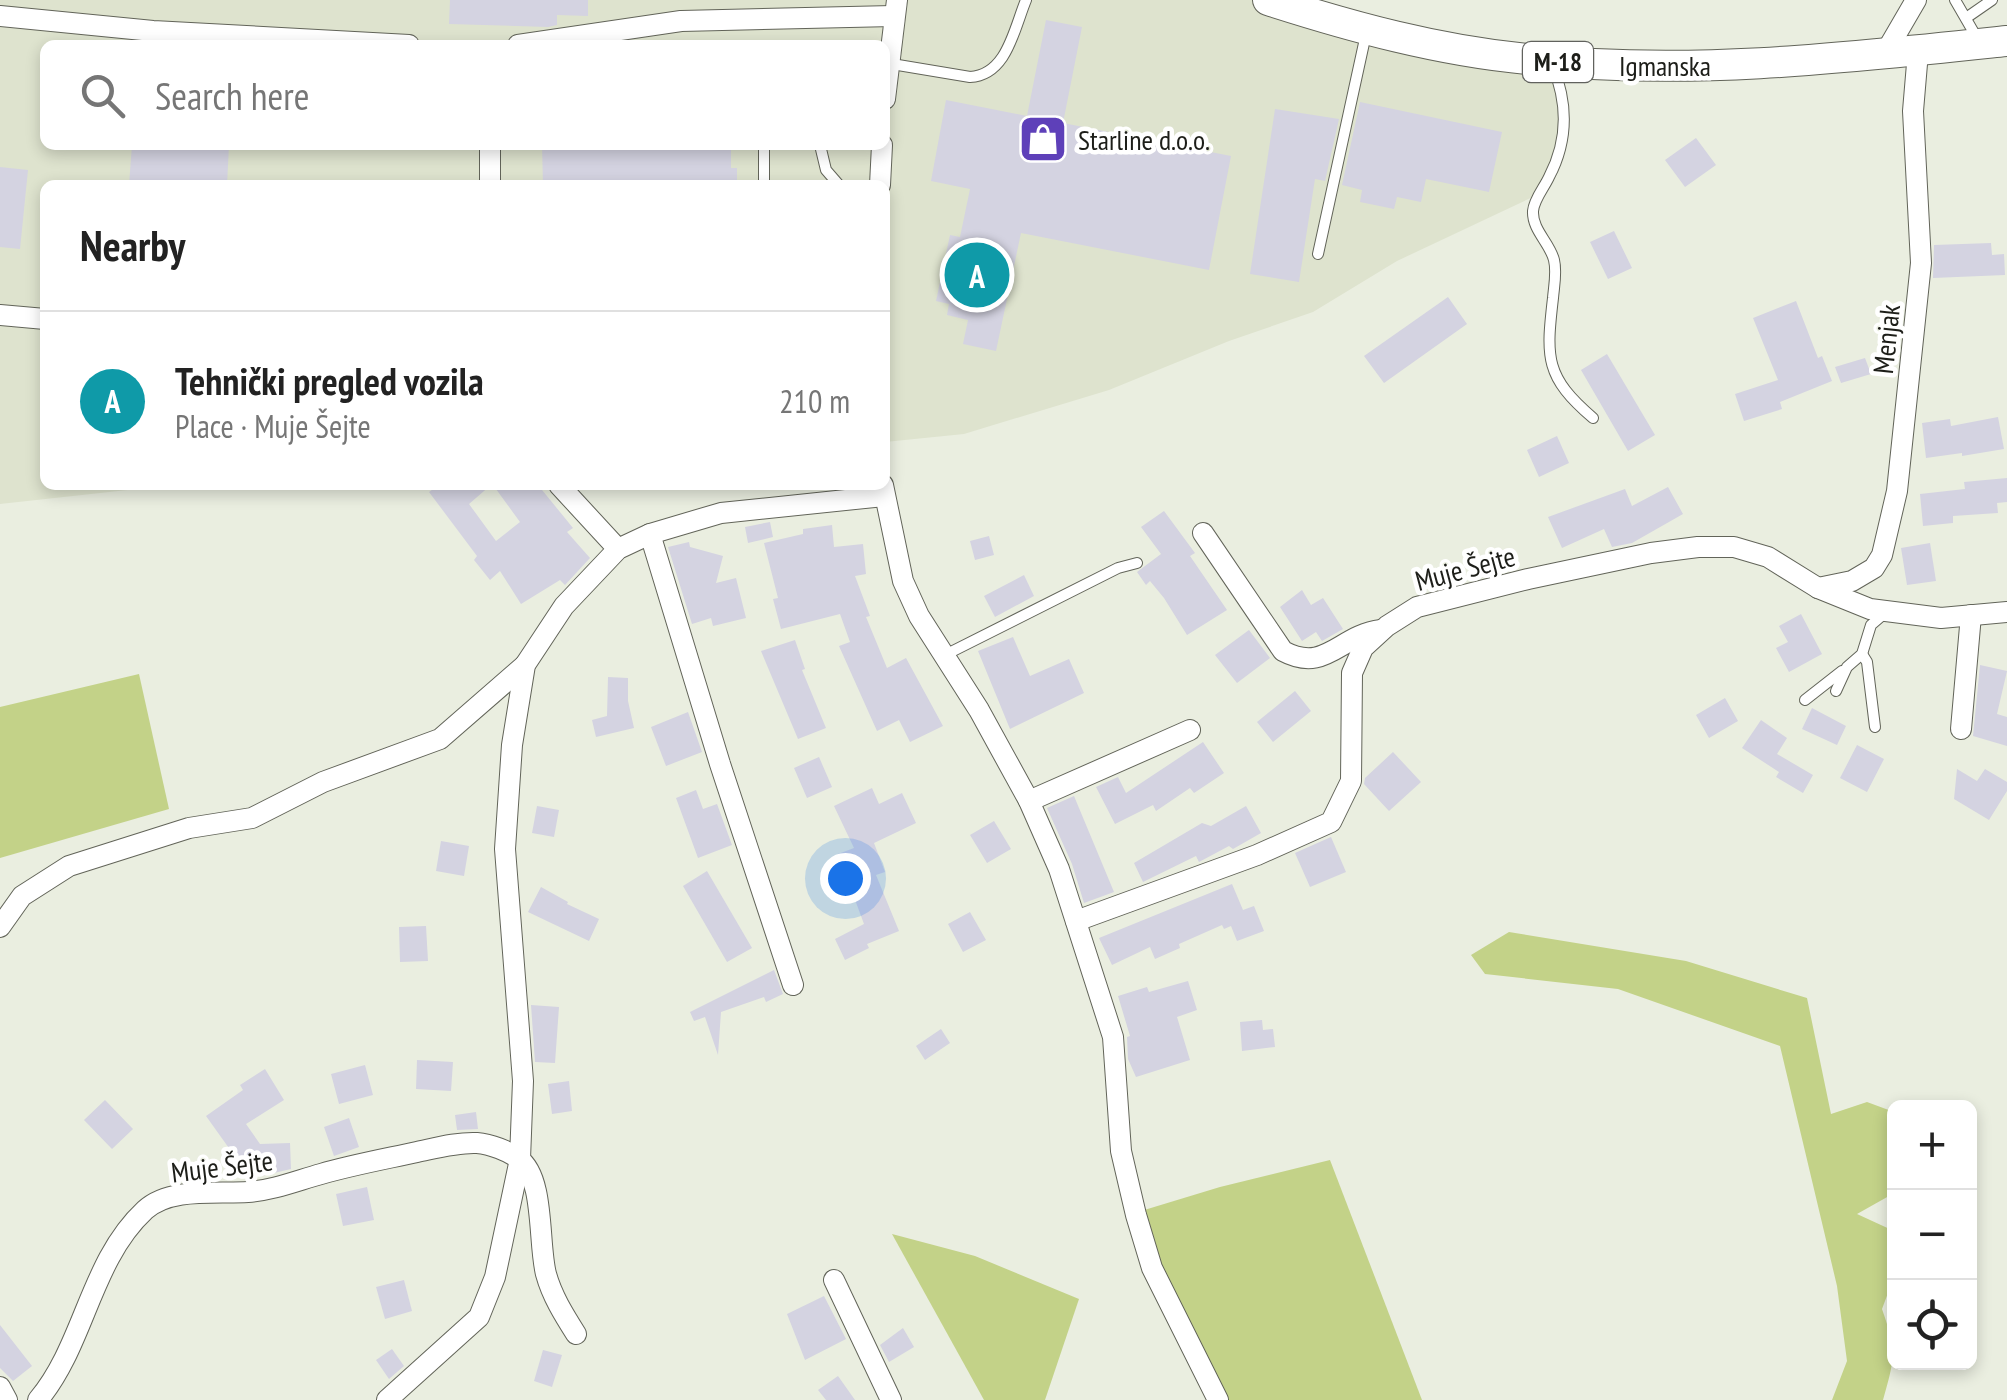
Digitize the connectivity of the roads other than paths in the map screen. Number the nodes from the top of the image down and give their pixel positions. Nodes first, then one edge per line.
1 (1026, 0) edge
2 (1268, 0) edge
3 (1916, 0) edge
4 (1956, 0) edge
5 (1992, 0) edge
6 (895, 8) edge
7 (0, 16) edge
8 (1367, 28) junction
9 (1984, 34) edge
10 (310, 40) edge
11 (552, 40) edge
12 (890, 42) edge
13 (1918, 52) junction
14 (1884, 55) junction
15 (1550, 61) junction
16 (890, 64) edge
17 (490, 150) edge
18 (764, 150) edge
19 (821, 150) edge
20 (882, 150) edge
21 (490, 180) edge
22 (764, 180) edge
23 (835, 180) edge
24 (880, 180) edge
25 (1318, 254) dead end
26 (0, 316) edge
27 (40, 319) edge
28 (1594, 418) dead end
29 (564, 490) edge
30 (884, 490) edge
31 (1203, 533) dead end
32 (650, 534) junction
33 (618, 549) junction
34 (1138, 563) dead end
35 (1818, 588) junction
36 (1886, 612) junction
37 (2007, 612) edge
38 (1970, 616) junction
39 (1383, 630) junction
40 (1862, 654) junction
41 (944, 655) junction
42 (525, 665) junction
43 (1846, 668) junction
44 (1836, 690) dead end
45 (1805, 700) dead end
46 (1875, 728) dead end
47 (1961, 729) dead end
48 (1190, 730) dead end
49 (1029, 802) junction
50 (1076, 921) junction
51 (0, 926) edge
52 (793, 985) dead end
53 (520, 1159) junction
54 (834, 1280) dead end
55 (576, 1334) dead end
56 (0, 1387) edge
57 (7, 1400) edge
58 (38, 1400) edge
59 (387, 1400) edge
60 (891, 1400) edge
61 (1218, 1400) edge

1 - 16 lane
2 - 8 main road, Igmanska / M-18
3 - 14 street
4 - 9 lane
5 - 9 lane
6 - 11 street
6 - 12 street
7 - 10 street
8 - 15 main road, Igmanska / M-18
8 - 25 lane
9 - 13 main road, Igmanska / M-18
13 - 14 main road, Igmanska / M-18
13 - 35 street, Menjak
14 - 15 main road, Igmanska / M-18
15 - 28 lane
17 - 21 street
18 - 22 lane
19 - 23 lane
20 - 24 street
26 - 27 street
29 - 33 street
30 - 32 street
30 - 41 street
31 - 39 street
32 - 33 street
32 - 52 street
33 - 42 street
34 - 41 lane
35 - 36 street, Muje Šejte
35 - 39 street, Muje Šejte
36 - 38 street, Muje Šejte
36 - 40 lane
37 - 38 street, Muje Šejte
38 - 47 street
39 - 50 street, Muje Šejte
40 - 43 lane
40 - 46 lane
41 - 49 street
42 - 51 street
42 - 53 street
43 - 44 lane
43 - 45 lane
48 - 49 street
49 - 50 street
50 - 61 street
53 - 55 street
53 - 58 street, Muje Šejte
53 - 59 street
54 - 60 street
56 - 57 street

